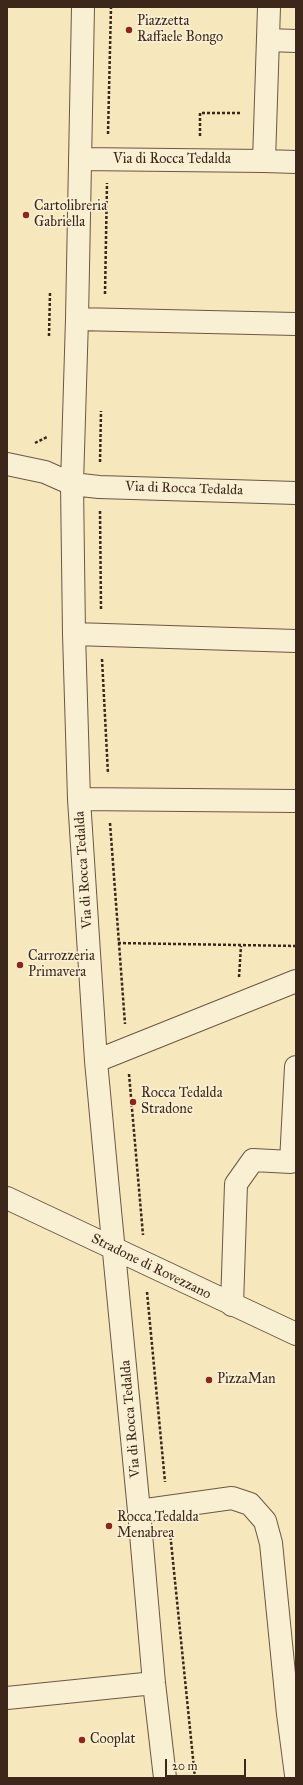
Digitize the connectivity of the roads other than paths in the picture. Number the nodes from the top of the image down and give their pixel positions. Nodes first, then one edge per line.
1 (83, 7) edge
2 (269, 7) edge
3 (268, 40) junction
4 (296, 42) edge
5 (80, 159) junction
6 (264, 161) junction
7 (296, 162) edge
8 (77, 319) junction
9 (296, 324) edge
10 (7, 464) edge
11 (72, 484) junction
12 (296, 493) edge
13 (74, 634) junction
14 (296, 641) edge
15 (79, 799) junction
16 (296, 801) edge
17 (296, 981) edge
18 (96, 1061) junction
19 (296, 1067) edge
20 (295, 1101) edge
21 (7, 1198) edge
22 (113, 1248) junction
23 (232, 1305) junction
24 (296, 1334) edge
25 (140, 1511) junction
26 (154, 1683) junction
27 (7, 1698) edge
28 (292, 1714) edge
29 (296, 1775) edge
30 (165, 1778) edge

1 - 5 street, Via di Rocca Tedalda
2 - 3 street
3 - 4 street
3 - 6 street
5 - 6 street, Via di Rocca Tedalda
5 - 8 street, Via di Rocca Tedalda
6 - 7 street, Via di Rocca Tedalda
8 - 9 street
8 - 11 street, Via di Rocca Tedalda
10 - 11 street
11 - 12 street, Via di Rocca Tedalda
11 - 13 street, Via di Rocca Tedalda
13 - 14 street
13 - 15 street, Via di Rocca Tedalda
15 - 16 street, Via di Rocca Tedalda
15 - 18 street, Via di Rocca Tedalda
17 - 18 street
18 - 22 street, Via di Rocca Tedalda
19 - 20 street
20 - 23 street
21 - 22 street, Stradone di Rovezzano
22 - 23 street, Stradone di Rovezzano
22 - 25 street, Via di Rocca Tedalda
23 - 24 street, Stradone di Rovezzano
25 - 26 street, Via di Rocca Tedalda
25 - 28 street
26 - 27 street
26 - 30 street, Via di Rocca Tedalda
28 - 29 street

